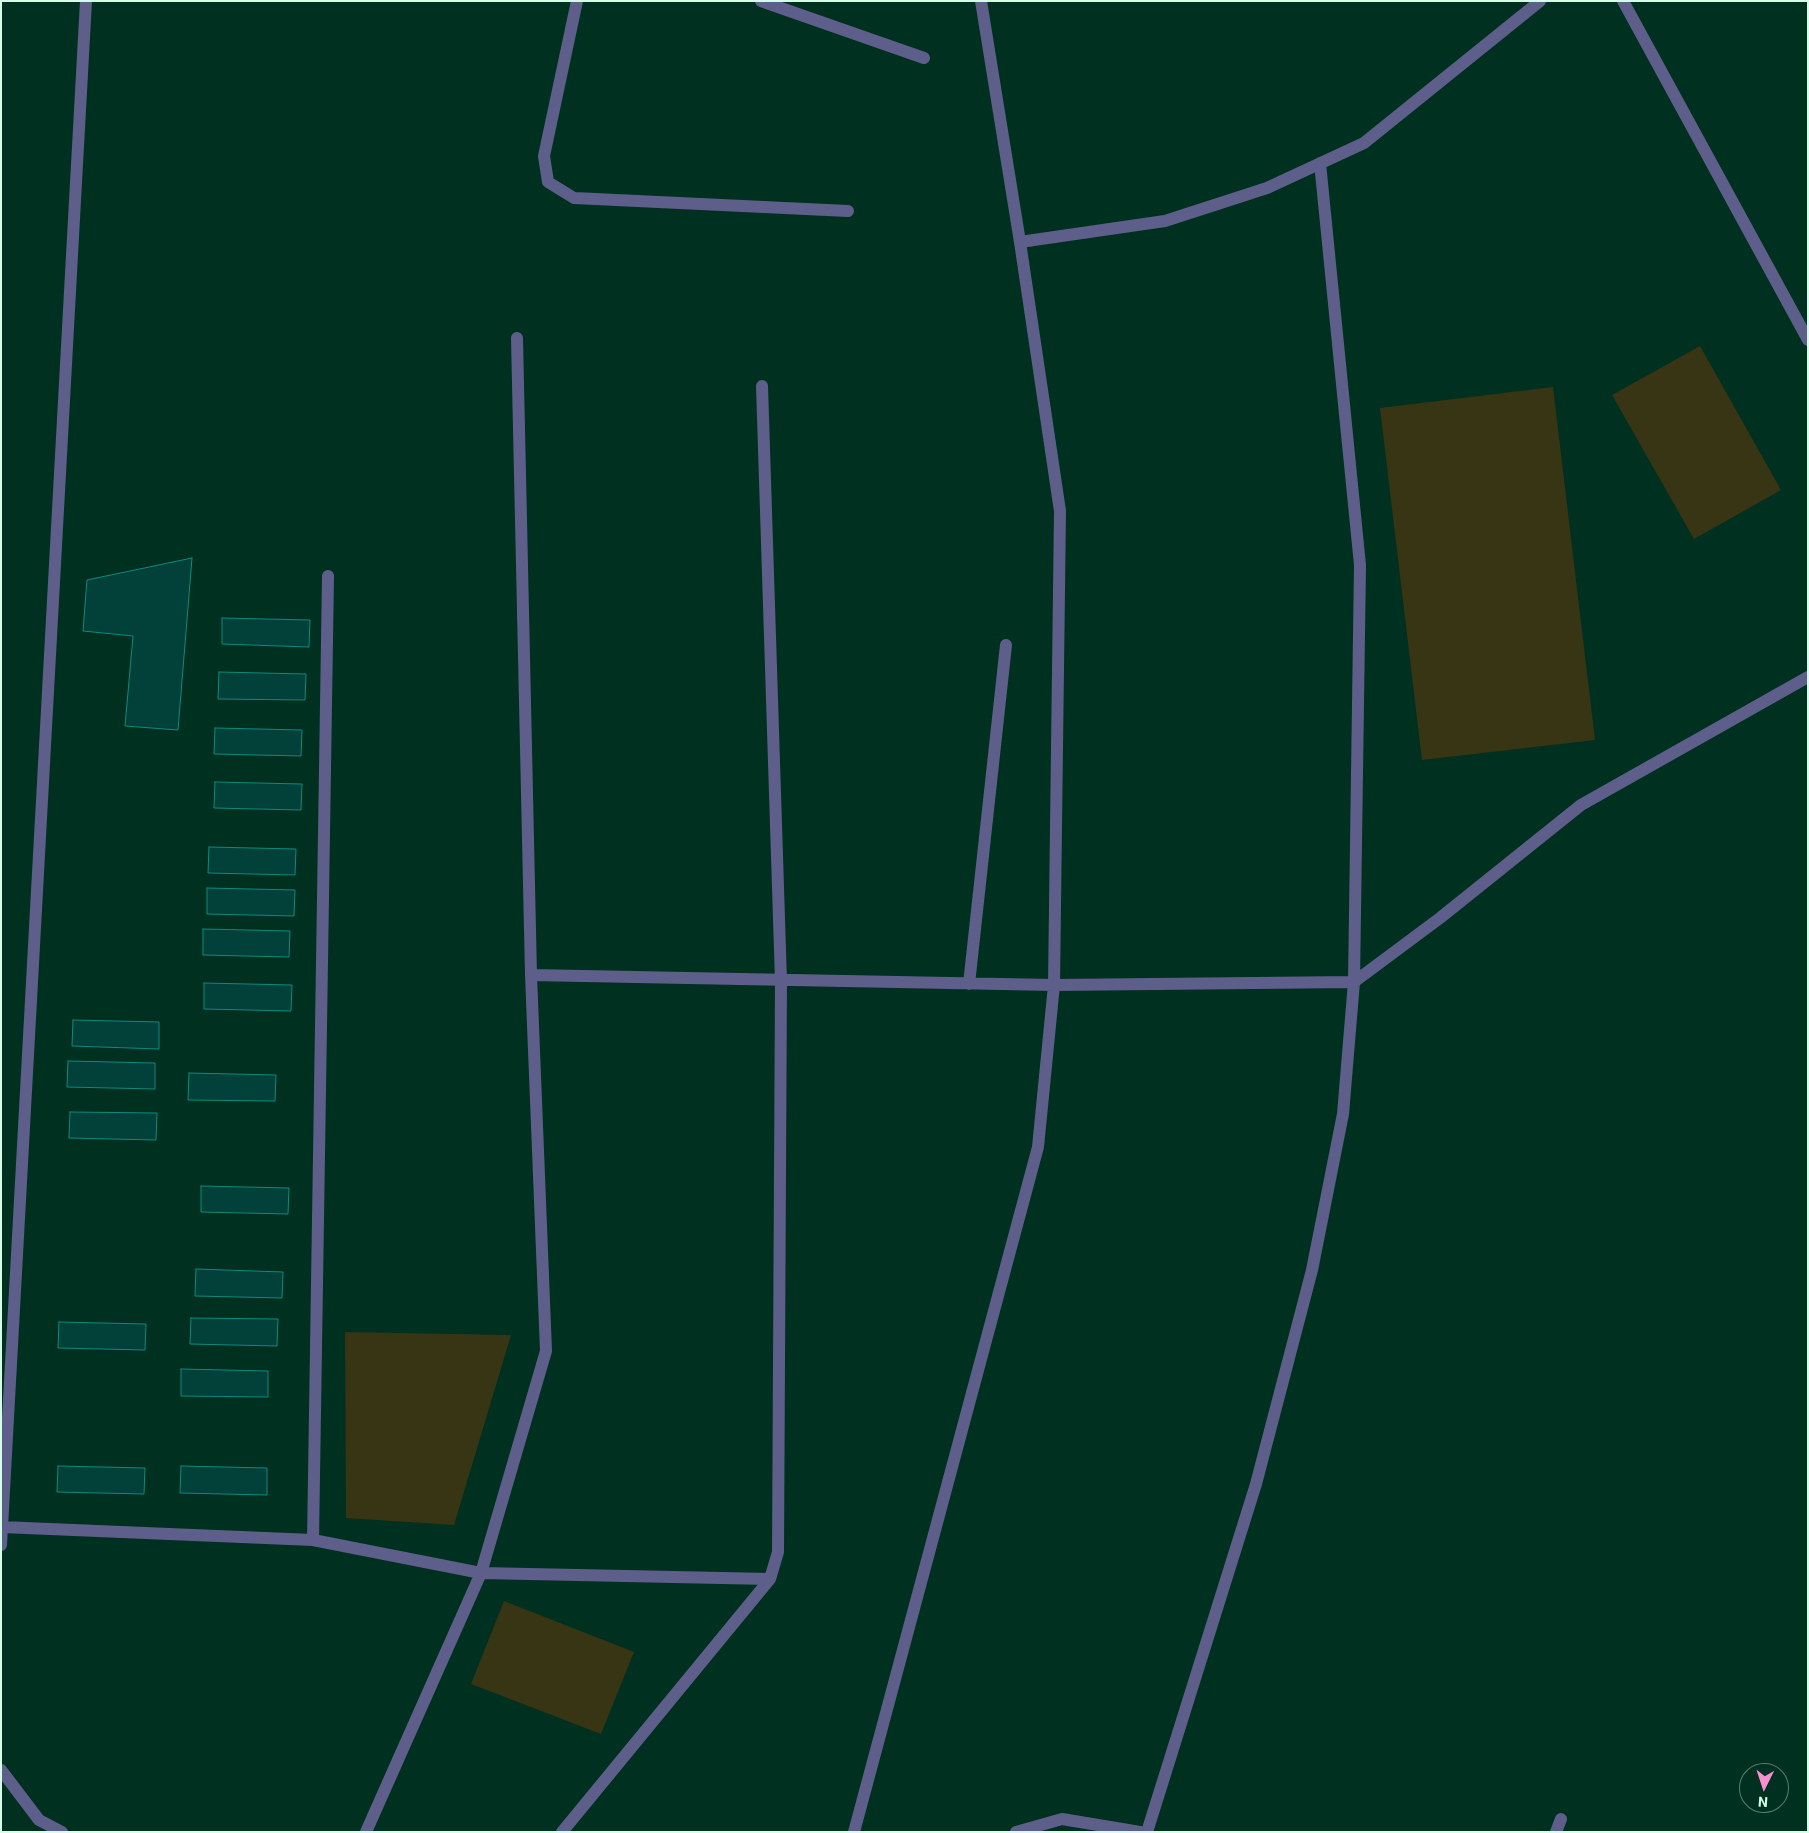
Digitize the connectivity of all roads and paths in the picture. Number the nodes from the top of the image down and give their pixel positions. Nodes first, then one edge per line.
1 (86, 1) edge
2 (577, 1) edge
3 (761, 1) edge
4 (981, 1) edge
5 (1540, 1) edge
6 (1623, 1) edge
7 (924, 58) dead end
8 (1320, 163) junction
9 (848, 211) dead end
10 (1020, 242) junction
11 (517, 338) dead end
12 (1808, 340) edge
13 (762, 386) dead end
14 (328, 576) dead end
15 (1006, 645) dead end
16 (1808, 677) edge
17 (532, 975) junction
18 (781, 981) junction
19 (1354, 982) junction
20 (969, 984) junction
21 (1054, 985) junction
22 (2, 1527) edge
23 (314, 1540) junction
24 (1, 1545) edge
25 (481, 1573) junction
26 (770, 1579) junction
27 (1, 1770) edge
28 (1561, 1819) dead end
29 (62, 1832) edge
30 (366, 1832) edge
31 (562, 1832) edge
32 (854, 1832) edge
33 (1016, 1832) edge
34 (1140, 1832) edge
35 (1147, 1832) edge
36 (1556, 1832) edge

1 - 22 street
2 - 9 street
3 - 7 street
4 - 10 street
5 - 8 street
6 - 12 street
8 - 10 street
8 - 19 street
10 - 21 street
11 - 17 street
13 - 18 street
14 - 23 street
15 - 20 street
16 - 19 street
17 - 18 street
17 - 25 street
18 - 20 street
18 - 26 street
19 - 21 street
19 - 35 street
20 - 21 street
21 - 32 street
22 - 23 street
22 - 24 street
23 - 25 street
25 - 26 street
25 - 30 street
26 - 31 street
27 - 29 street
28 - 36 street
33 - 34 street

